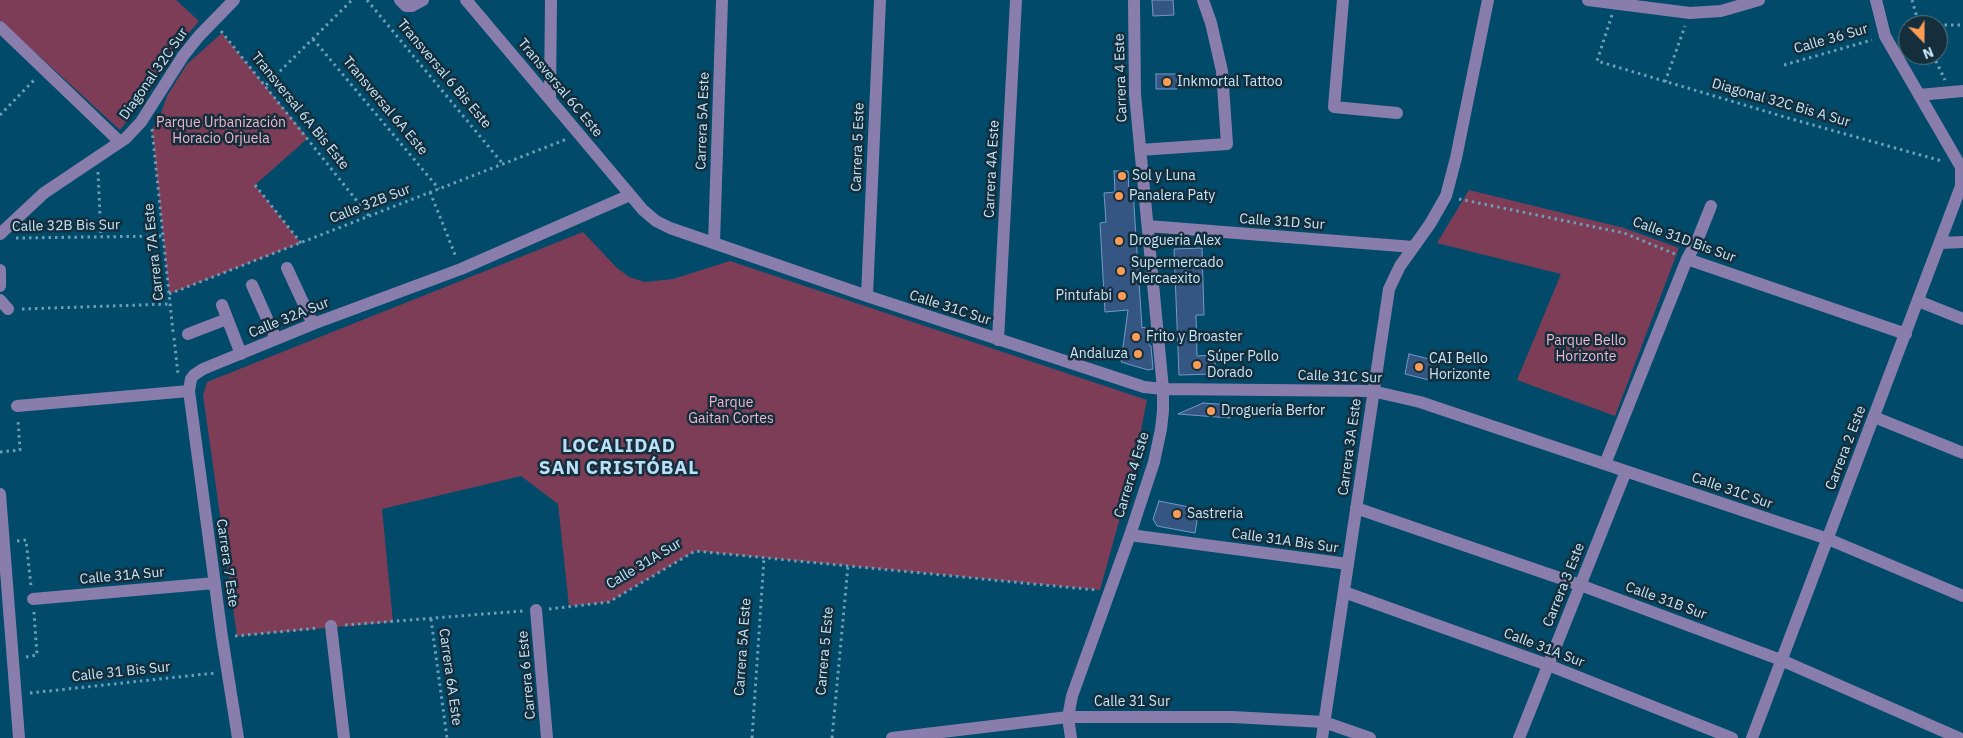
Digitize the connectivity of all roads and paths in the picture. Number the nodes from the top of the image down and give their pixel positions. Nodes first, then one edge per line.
1 (234, 0) edge
2 (352, 0) edge
3 (367, 0) edge
4 (400, 0) edge
5 (423, 0) edge
6 (466, 0) edge
7 (551, 0) edge
8 (722, 0) edge
9 (880, 0) edge
10 (1016, 0) edge
11 (1134, 0) edge
12 (1203, 0) edge
13 (1343, 0) edge
14 (1488, 0) edge
15 (1588, 0) edge
16 (1758, 0) edge
17 (1876, 0) edge
18 (1912, 0) edge
19 (1616, 3) junction
20 (1690, 13) junction
21 (1917, 15) edge
22 (212, 21) junction
23 (1963, 24) edge
24 (1948, 25) edge
25 (0, 28) edge
26 (1885, 36) junction
27 (313, 39) junction
28 (1784, 64) dead end
29 (1940, 65) edge
30 (44, 70) junction
31 (1665, 82) junction
32 (266, 86) junction
33 (1957, 92) edge
34 (1919, 95) junction
35 (550, 99) junction
36 (150, 109) junction
37 (1397, 113) dead end
38 (0, 115) edge
39 (579, 134) junction
40 (120, 142) junction
41 (1140, 150) junction
42 (98, 157) junction
43 (503, 164) junction
44 (1960, 166) junction
45 (255, 185) dead end
46 (439, 189) junction
47 (430, 192) junction
48 (630, 195) junction
49 (1446, 196) junction
50 (1711, 206) dead end
51 (370, 216) junction
52 (1148, 226) junction
53 (5, 236) edge
54 (163, 236) junction
55 (101, 237) junction
56 (301, 242) junction
57 (1963, 242) edge
58 (714, 243) junction
59 (1940, 243) junction
60 (1413, 247) junction
61 (1688, 259) junction
62 (286, 268) dead end
63 (461, 269) junction
64 (0, 270) edge
65 (252, 285) dead end
66 (0, 286) edge
67 (169, 294) junction
68 (867, 296) junction
69 (1918, 301) junction
70 (4, 304) edge
71 (170, 304) junction
72 (222, 305) dead end
73 (227, 319) junction
74 (1963, 319) edge
75 (313, 324) junction
76 (188, 334) dead end
77 (1906, 334) junction
78 (276, 339) junction
79 (998, 340) junction
80 (241, 354) junction
81 (1163, 389) junction
82 (1372, 391) junction
83 (184, 392) junction
84 (17, 406) joint
85 (1874, 417) junction
86 (0, 452) edge
87 (1963, 453) edge
88 (1605, 464) junction
89 (1626, 471) junction
90 (0, 494) edge
91 (1356, 508) junction
92 (1130, 535) junction
93 (1828, 539) junction
94 (764, 558) junction
95 (1348, 564) junction
96 (848, 566) junction
97 (215, 583) junction
98 (1580, 585) junction
99 (1110, 591) junction
100 (1344, 592) junction
101 (1963, 596) edge
102 (32, 600) dead end
103 (536, 610) junction
104 (431, 619) junction
105 (331, 626) junction
106 (222, 637) junction
107 (1782, 660) junction
108 (1548, 665) junction
109 (228, 672) junction
110 (16, 694) junction
111 (1068, 717) junction
112 (1324, 722) junction
113 (19, 738) edge
114 (238, 738) edge
115 (344, 738) edge
116 (447, 738) edge
117 (547, 738) edge
118 (752, 738) edge
119 (832, 738) edge
120 (892, 738) edge
121 (1071, 738) edge
122 (1322, 738) edge
123 (1370, 738) edge
124 (1519, 738) edge
125 (1732, 738) edge
126 (1752, 738) edge
127 (1958, 738) edge

1 - 22 street, Diagonal 32C Sur
2 - 27 path
3 - 43 path, Transversal 6 Bis Este
4 - 5 street
6 - 35 street, Transversal 6C Este
7 - 35 street
8 - 58 street, Carrera 5A Este
9 - 68 street, Carrera 5 Este
10 - 79 street, Carrera 4A Este
11 - 41 street, Carrera 4 Este
12 - 41 street
13 - 37 street
14 - 49 street, Carrera 3A Este
15 - 19 street
16 - 20 street
17 - 26 street
18 - 21 path
19 - 20 street
19 - 31 path, Diagonal 32C Bis A Sur
20 - 31 path
22 - 32 path, Transversal 6A Bis Este
22 - 36 street, Diagonal 32C Sur
23 - 24 path
25 - 30 street
26 - 28 path, Calle 36 Sur
26 - 34 street
27 - 32 path
27 - 46 path, Transversal 6A Este
29 - 33 path
30 - 38 path
30 - 40 street
31 - 44 path, Diagonal 32C Bis A Sur
32 - 51 path, Transversal 6A Bis Este
33 - 34 street
34 - 44 street
35 - 39 street, Transversal 6C Este
36 - 40 street, Diagonal 32C Sur
36 - 54 path, Carrera 7A Este
39 - 43 path, Calle 32B Sur
39 - 48 street, Transversal 6C Este
40 - 42 street, Diagonal 32C Sur
41 - 52 street, Carrera 4 Este
42 - 53 street, Diagonal 32C Sur
42 - 55 path
43 - 46 path, Calle 32B Sur
44 - 59 street, Carrera 2 Este
45 - 56 path
46 - 47 path, Calle 32B Sur
47 - 51 path, Calle 32B Sur
47 - 63 path
48 - 58 street, Calle 31C Sur
48 - 63 street, Calle 32A Sur
49 - 60 street, Carrera 3A Este
49 - 61 path, Calle 31D Bis Sur
50 - 61 street
51 - 56 path, Calle 32B Sur
52 - 60 street, Calle 31D Sur
52 - 81 street, Carrera 4 Este
53 - 55 path, Calle 32B Bis Sur
54 - 55 path, Calle 32B Bis Sur
54 - 67 path, Carrera 7A Este
56 - 67 path, Calle 32B Sur
57 - 59 street
58 - 68 street, Calle 31C Sur
59 - 69 street, Carrera 2 Este
60 - 82 street, Carrera 3A Este
61 - 77 street, Calle 31D Bis Sur
61 - 88 street
62 - 75 street
63 - 75 street, Calle 32A Sur
64 - 66 street
65 - 78 street
67 - 71 path, Carrera 7A Este
68 - 79 street, Calle 31C Sur
69 - 74 street
69 - 77 street, Carrera 2 Este
70 - 71 path
71 - 83 path, Carrera 7A Este
72 - 73 street
73 - 76 street
73 - 80 street
75 - 78 street, Calle 32A Sur
77 - 85 street, Carrera 2 Este
78 - 80 street, Calle 32A Sur
79 - 81 street, Calle 31C Sur
80 - 83 street, Calle 32A Sur
81 - 82 street, Calle 31C Sur
81 - 92 street, Carrera 4 Este
82 - 88 street, Calle 31C Sur
82 - 91 street, Carrera 3A Este
83 - 84 street
83 - 97 street, Carrera 7 Este
84 - 86 path
85 - 87 street
85 - 93 street, Carrera 2 Este
88 - 89 street, Calle 31C Sur
89 - 93 street, Calle 31C Sur
89 - 98 street, Carrera 3 Este
90 - 110 street
91 - 95 street, Carrera 3A Este
91 - 98 street, Calle 31B Sur
92 - 95 street, Calle 31A Bis Sur
92 - 99 street, Carrera 4 Este
93 - 101 street, Calle 31C Sur
93 - 107 street, Carrera 2 Este
94 - 96 path, Calle 31A Sur
94 - 103 path, Calle 31A Sur
94 - 118 path, Carrera 5A Este
95 - 100 street, Carrera 3A Este
96 - 99 path, Calle 31A Sur
96 - 119 path, Carrera 5 Este
97 - 102 street, Calle 31A Sur
97 - 106 street, Carrera 7 Este
98 - 107 street, Calle 31B Sur
98 - 108 street, Carrera 3 Este
99 - 111 street, Carrera 4 Este
100 - 108 street, Calle 31A Sur
100 - 112 street, Carrera 3A Este
103 - 104 path, Calle 31A Sur
103 - 117 street, Carrera 6 Este
104 - 105 path, Calle 31A Sur
104 - 116 path, Carrera 6A Este
105 - 106 path, Calle 31A Sur
105 - 115 street
106 - 109 street, Carrera 7 Este
107 - 126 street, Carrera 2 Este
107 - 127 street, Calle 31B Sur
108 - 124 street, Carrera 3 Este
108 - 125 street, Calle 31A Sur
109 - 110 path, Calle 31 Bis Sur
109 - 114 street, Carrera 7 Este
110 - 113 street
111 - 112 street, Calle 31 Sur
111 - 120 street, Calle 31 Sur
111 - 121 street, Carrera 4 Este
112 - 122 street, Carrera 3A Este
112 - 123 street, Calle 31 Sur

